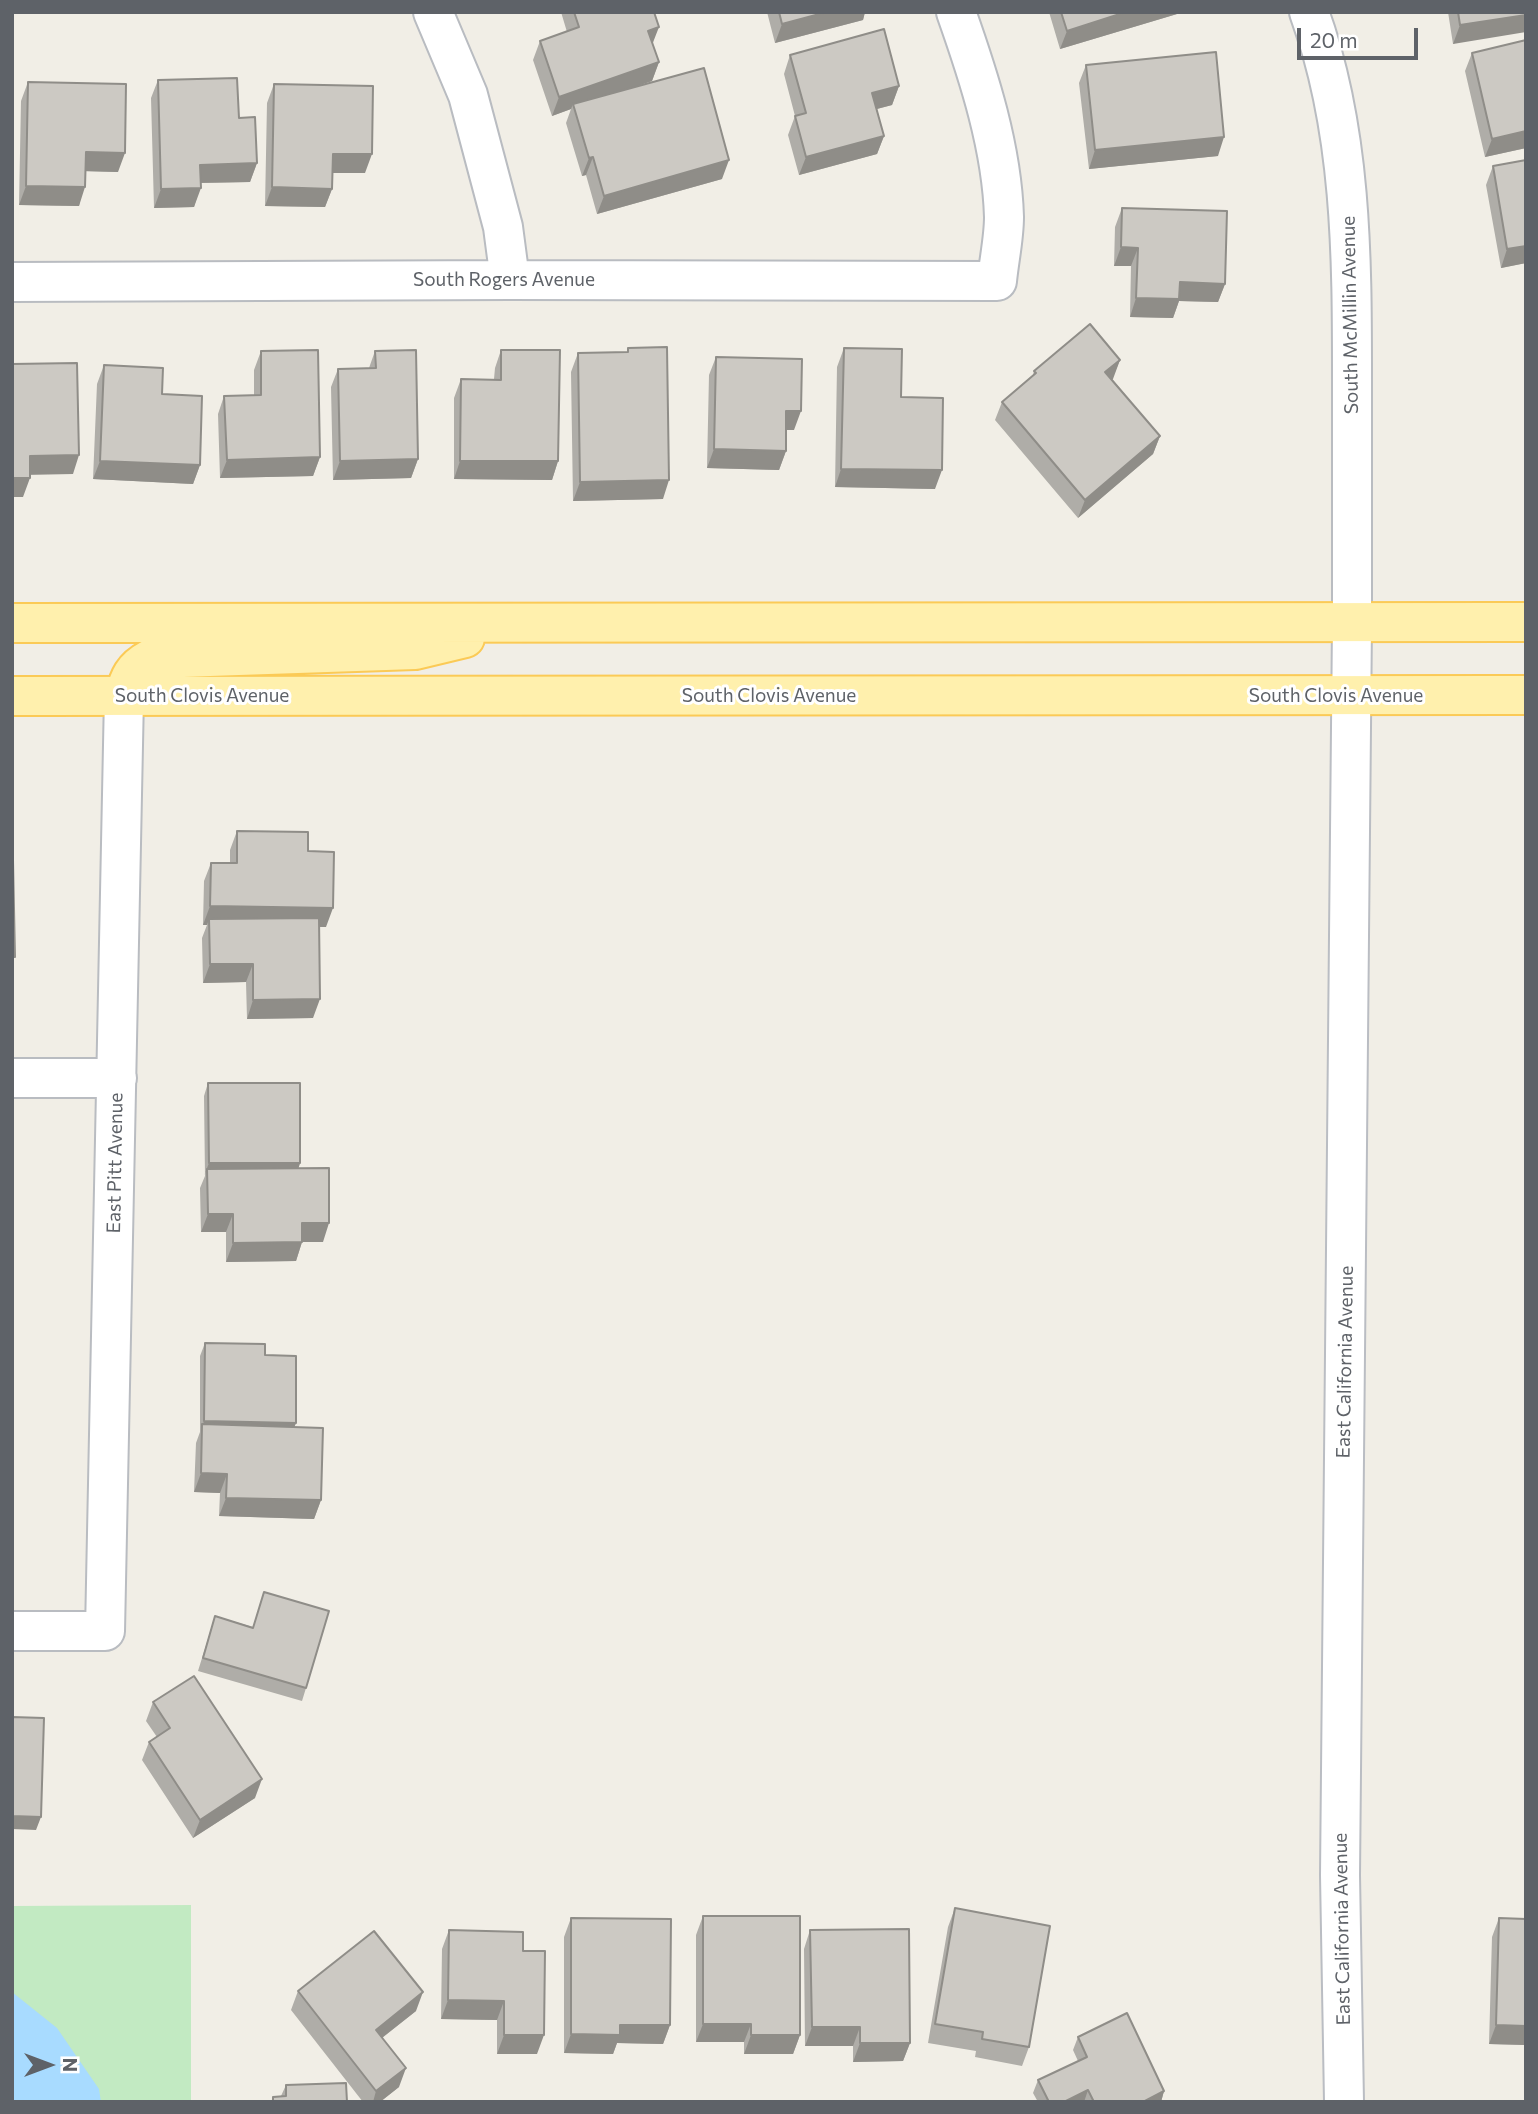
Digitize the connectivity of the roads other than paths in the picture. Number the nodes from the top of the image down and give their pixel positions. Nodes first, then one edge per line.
1 (433, 12) edge
2 (956, 12) edge
3 (1309, 12) edge
4 (510, 280) junction
5 (12, 282) edge
6 (1526, 622) edge
7 (525, 623) junction
8 (1352, 623) junction
9 (12, 624) edge
10 (1352, 695) junction
11 (1526, 695) edge
12 (12, 696) edge
13 (124, 696) junction
14 (12, 1078) edge
15 (117, 1078) junction
16 (12, 1631) edge
17 (1344, 2102) edge

1 - 4 street
2 - 4 street, South Rogers Avenue
3 - 8 street, South McMillin Avenue
4 - 5 street, South Rogers Avenue
6 - 8 main road
7 - 8 main road
7 - 9 main road
7 - 13 main road
8 - 10 street, East California Avenue
10 - 11 main road, South Clovis Avenue
10 - 13 main road, South Clovis Avenue
10 - 17 street, East California Avenue
12 - 13 main road, South Clovis Avenue
13 - 15 street, East Pitt Avenue
14 - 15 street
15 - 16 street, East Pitt Avenue

